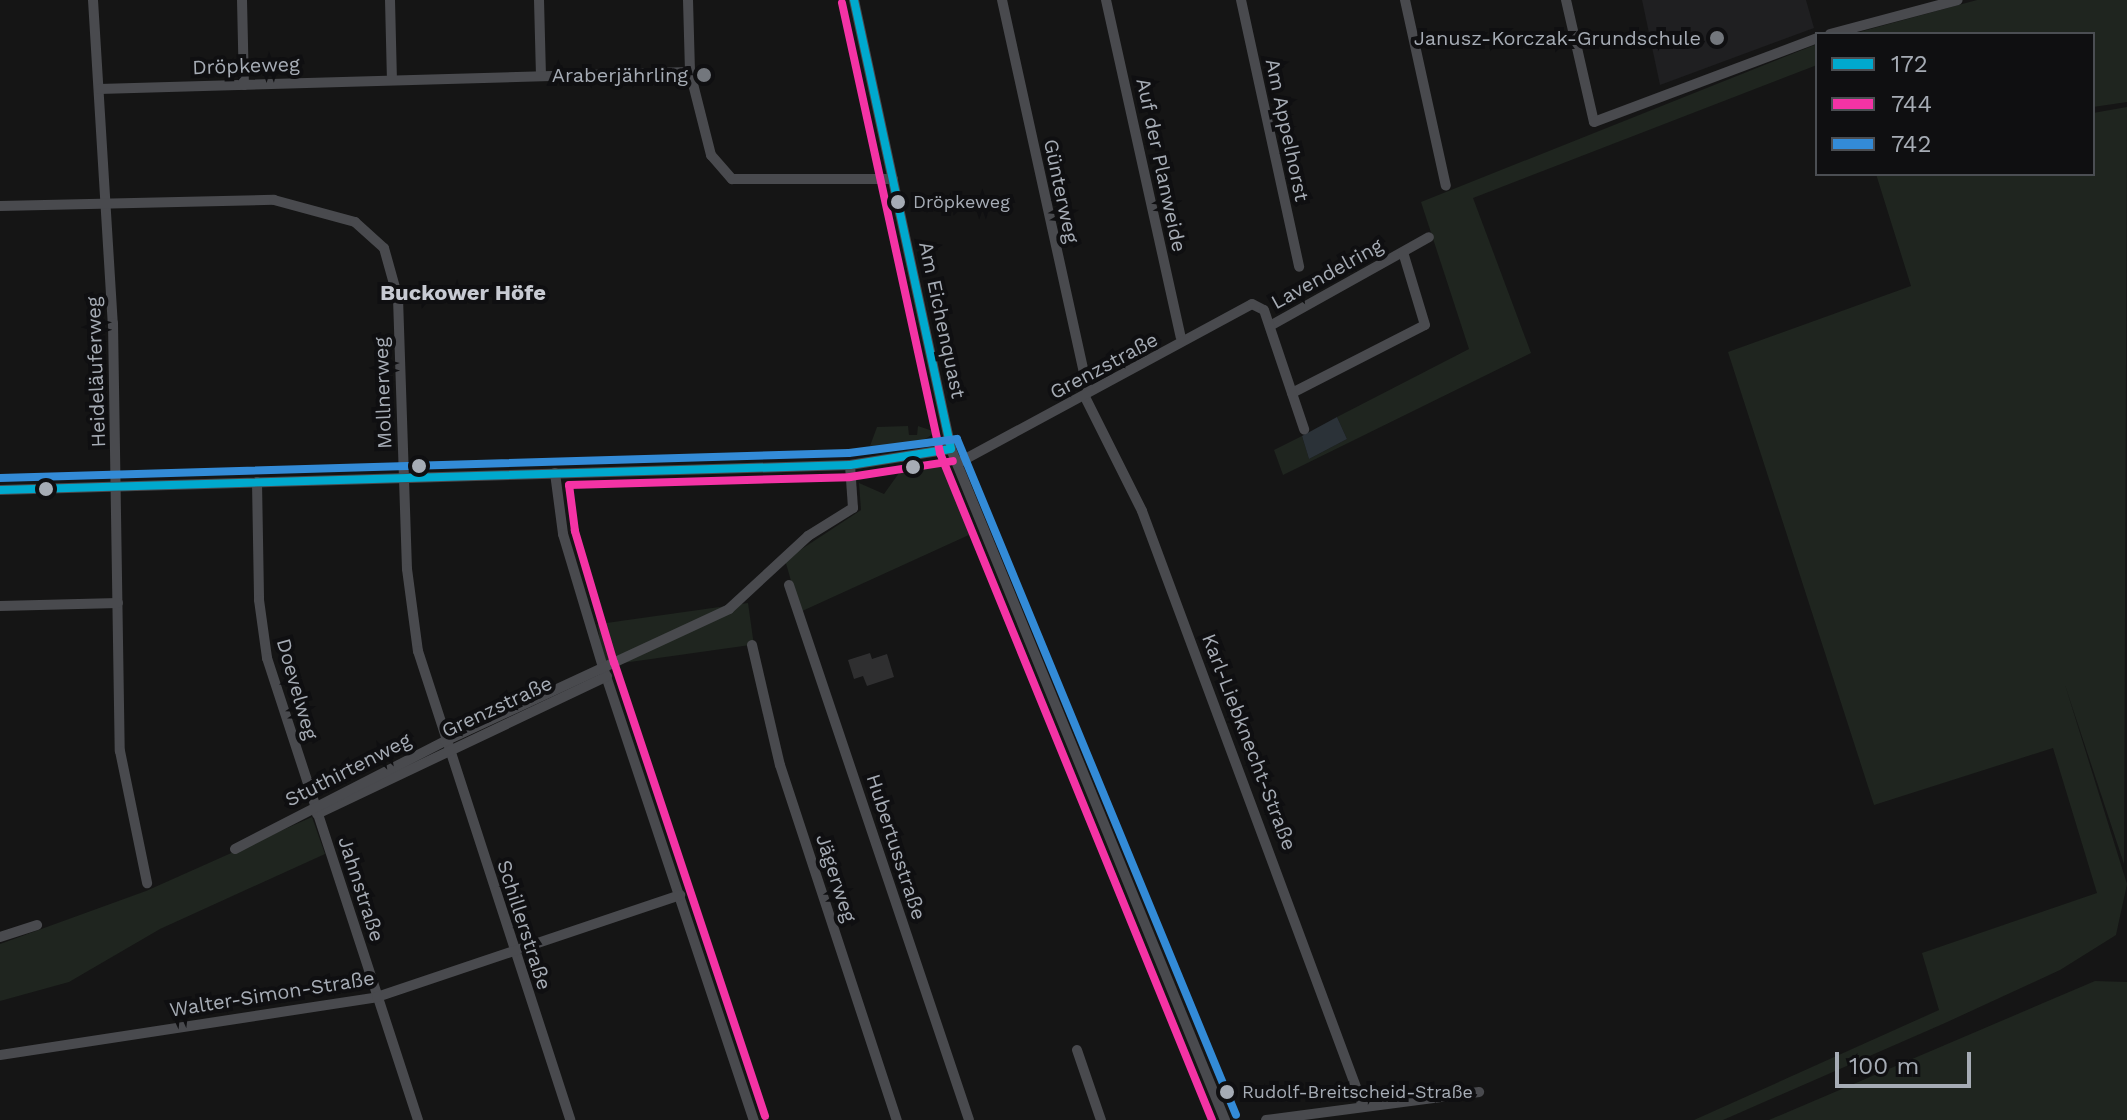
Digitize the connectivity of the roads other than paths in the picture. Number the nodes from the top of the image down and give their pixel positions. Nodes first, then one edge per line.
1 (93, 0) edge
2 (242, 0) edge
3 (390, 0) edge
4 (539, 0) edge
5 (688, 0) edge
6 (854, 0) edge
7 (1002, 0) edge
8 (1106, 0) edge
9 (1241, 0) edge
10 (1405, 0) edge
11 (1566, 0) edge
12 (1958, 0) edge
13 (1838, 32) edge
14 (1815, 39) edge
15 (690, 72) junction
16 (541, 76) junction
17 (392, 80) junction
18 (244, 85) junction
19 (99, 89) junction
20 (893, 179) junction
21 (1446, 186) dead end
22 (106, 202) junction
23 (0, 206) edge
24 (1429, 237) dead end
25 (1403, 252) junction
26 (1299, 267) dead end
27 (1264, 310) joint
28 (1270, 326) junction
29 (1181, 337) dead end
30 (1086, 392) junction
31 (1292, 393) junction
32 (1304, 429) dead end
33 (955, 457) junction
34 (850, 465) junction
35 (555, 473) junction
36 (404, 478) junction
37 (257, 482) junction
38 (117, 486) junction
39 (0, 490) edge
40 (789, 585) dead end
41 (118, 603) junction
42 (0, 606) edge
43 (752, 645) dead end
44 (605, 672) junction
45 (446, 745) junction
46 (316, 810) junction
47 (235, 849) dead end
48 (147, 883) dead end
49 (680, 895) junction
50 (37, 925) dead end
51 (0, 937) edge
52 (514, 951) junction
53 (377, 997) junction
54 (1077, 1050) dead end
55 (0, 1055) edge
56 (1479, 1092) dead end
57 (1363, 1106) junction
58 (416, 1120) edge
59 (570, 1120) edge
60 (754, 1120) edge
61 (897, 1120) edge
62 (969, 1120) edge
63 (1101, 1120) edge
64 (1225, 1120) edge
65 (1266, 1120) edge

1 - 19 street, Heideläuferweg
2 - 18 street
3 - 17 street
4 - 16 street
5 - 15 street
6 - 20 street, Am Eichenquast
7 - 30 street, Günterweg
8 - 29 street, Auf der Planweide
9 - 26 street, Am Appelhorst
10 - 21 street
11 - 14 street
12 - 13 street
15 - 16 street, Dröpkeweg
15 - 20 street
16 - 17 street, Dröpkeweg
17 - 18 street, Dröpkeweg
18 - 19 street, Dröpkeweg
19 - 22 street, Heideläuferweg
20 - 33 street, Am Eichenquast
22 - 23 street, Mollnerweg
22 - 36 street, Mollnerweg
22 - 38 street, Heideläuferweg
24 - 25 street, Lavendelring
25 - 28 street, Lavendelring
25 - 31 street, Lavendelring
27 - 28 street, Lavendelring
27 - 30 street, Grenzstraße
28 - 31 street, Lavendelring
30 - 33 street, Grenzstraße
30 - 57 street, Karl-Liebknecht-Straße
31 - 32 street, Lavendelring
33 - 34 street, Grenzstraße
33 - 64 street
34 - 35 street, Grenzstraße
34 - 44 street, Stuthirtenweg
35 - 36 street, Grenzstraße
35 - 44 street
36 - 37 street, Grenzstraße
36 - 45 street, Mollnerweg
37 - 38 street, Grenzstraße
37 - 46 street, Doevelweg
38 - 39 street, Grenzstraße
38 - 41 street, Heideläuferweg
40 - 62 street, Hubertusstraße
41 - 42 street
41 - 48 street, Heideläuferweg
43 - 61 street, Jägerweg
44 - 45 street, Stuthirtenweg
44 - 49 street
45 - 46 street, Stuthirtenweg
45 - 52 street, Schillerstraße
46 - 47 street, Stuthirtenweg
46 - 53 street, Jahnstraße
49 - 52 street, Walter-Simon-Straße
49 - 60 street
50 - 51 street
52 - 53 street, Walter-Simon-Straße
52 - 59 street, Schillerstraße
53 - 55 street, Walter-Simon-Straße
53 - 58 street, Jahnstraße
54 - 63 street
56 - 57 street
57 - 65 street

